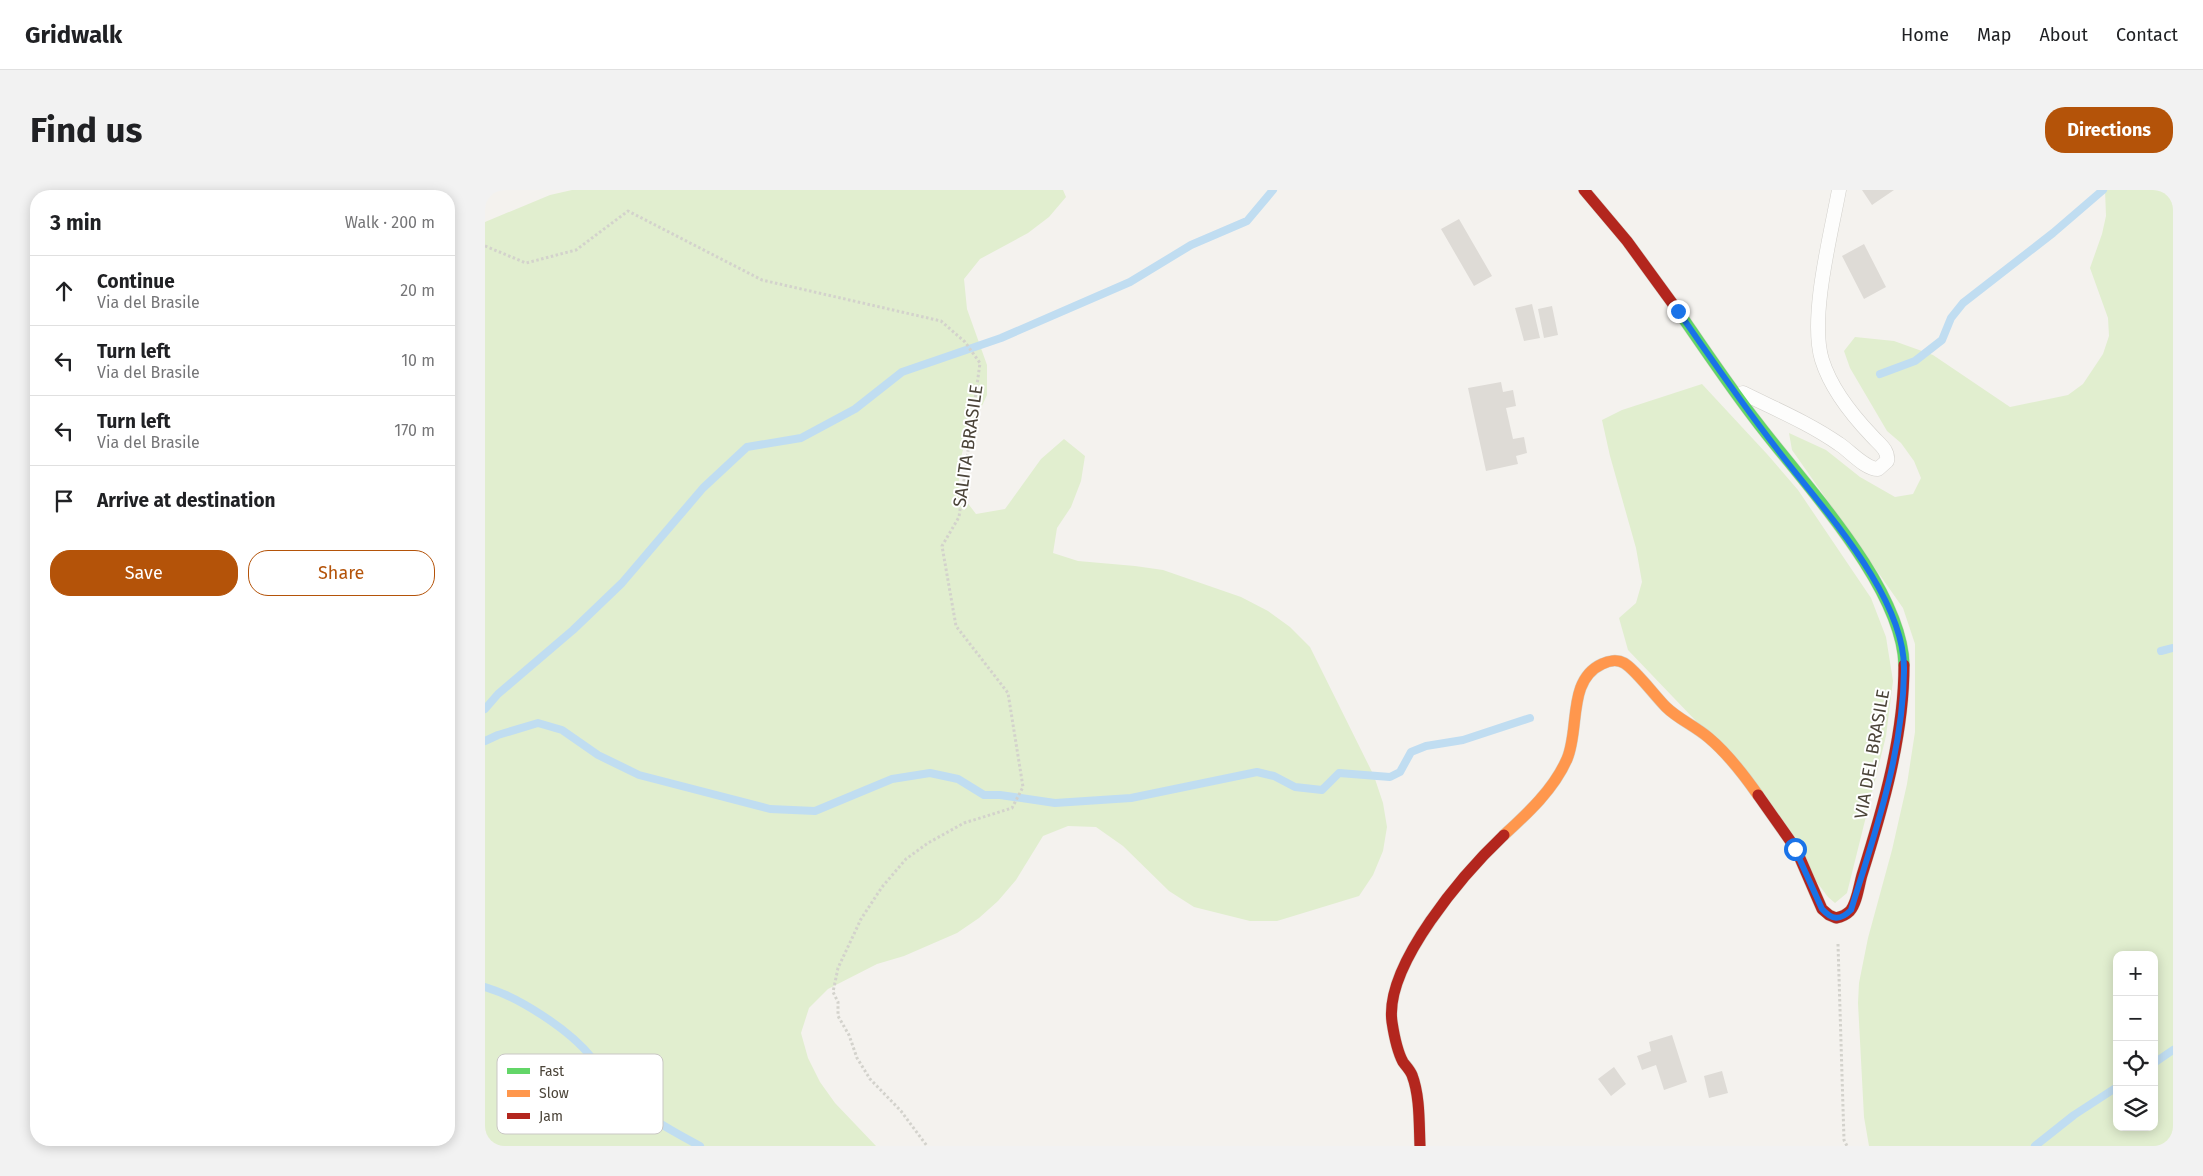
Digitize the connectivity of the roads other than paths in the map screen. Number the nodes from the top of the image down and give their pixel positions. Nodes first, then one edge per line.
1 (1584, 190) edge
2 (1839, 190) edge
3 (1731, 387) junction
4 (1420, 1146) edge

1 - 3 street, VIA DEL BRASILE
2 - 3 lane
3 - 4 street, VIA DEL BRASILE

